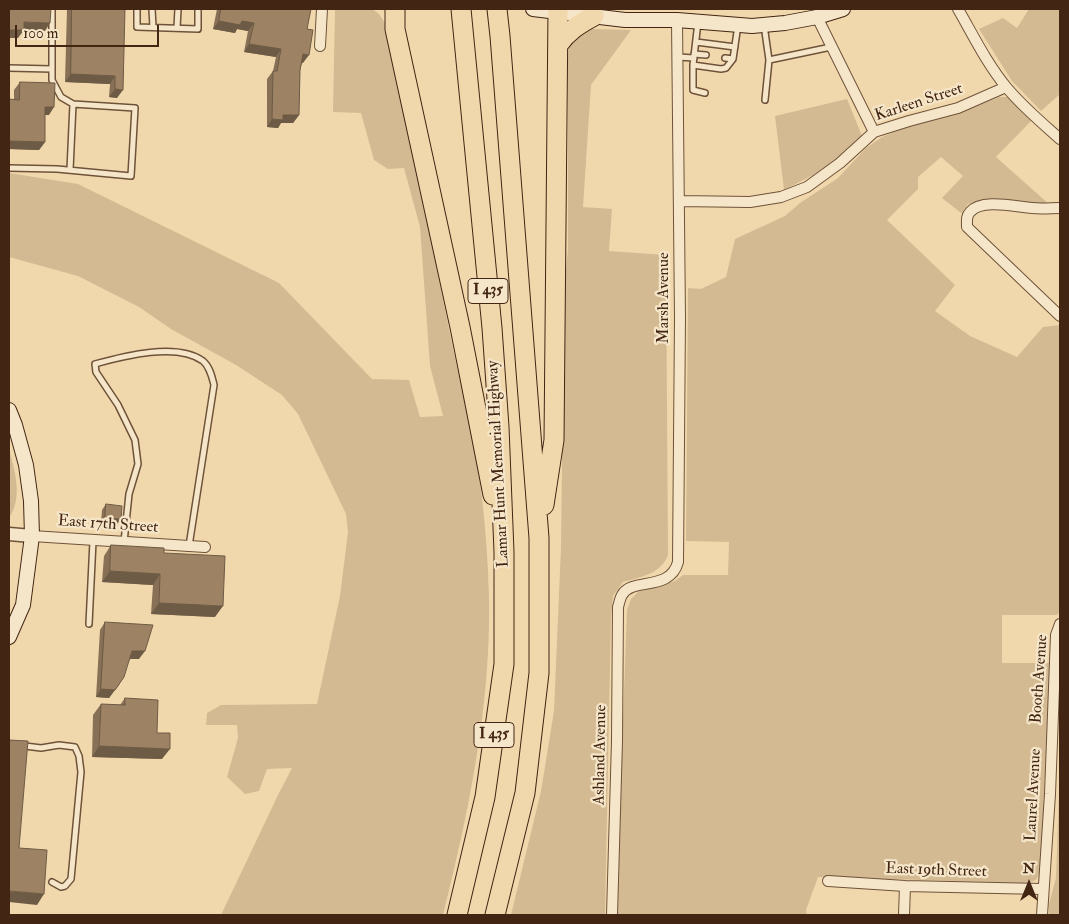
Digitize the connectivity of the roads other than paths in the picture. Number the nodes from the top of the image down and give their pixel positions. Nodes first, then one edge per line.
1 (52, 9) edge
2 (137, 9) edge
3 (152, 9) edge
4 (178, 9) edge
5 (198, 9) edge
6 (322, 9) edge
7 (382, 9) edge
8 (395, 9) edge
9 (461, 9) edge
10 (497, 9) edge
11 (533, 9) edge
12 (650, 9) edge
13 (843, 9) edge
14 (958, 9) edge
15 (558, 10) edge
16 (594, 16) junction
17 (677, 17) junction
18 (817, 17) junction
19 (698, 22) junction
20 (738, 25) junction
21 (764, 25) junction
22 (152, 27) junction
23 (178, 28) junction
24 (395, 29) junction
25 (696, 42) junction
26 (558, 45) junction
27 (320, 46) dead end
28 (735, 47) junction
29 (831, 47) junction
30 (706, 55) dead end
31 (694, 56) junction
32 (677, 57) junction
33 (726, 58) dead end
34 (734, 59) junction
35 (768, 60) junction
36 (693, 65) junction
37 (9, 68) edge
38 (52, 68) junction
39 (1006, 87) junction
40 (705, 93) dead end
41 (765, 100) dead end
42 (73, 104) junction
43 (874, 132) junction
44 (1060, 139) edge
45 (9, 168) edge
46 (70, 170) junction
47 (679, 201) junction
48 (1060, 208) edge
49 (1060, 316) edge
50 (9, 410) edge
51 (9, 534) edge
52 (32, 536) junction
53 (539, 538) junction
54 (93, 541) junction
55 (124, 543) junction
56 (189, 546) junction
57 (205, 548) dead end
58 (504, 552) junction
59 (622, 595) joint
60 (89, 624) dead end
61 (1060, 624) edge
62 (9, 638) edge
63 (1056, 736) edge
64 (9, 744) edge
65 (828, 881) dead end
66 (52, 882) dead end
67 (905, 886) junction
68 (1042, 889) junction
69 (457, 915) edge
70 (495, 915) edge
71 (612, 915) edge
72 (904, 915) edge
73 (1042, 915) edge

1 - 38 lane
2 - 22 lane
3 - 22 lane
4 - 23 lane
5 - 23 lane
6 - 27 street
7 - 24 highway
8 - 24 highway
9 - 58 highway, Lamar Hunt Memorial Highway / I 435
10 - 53 highway, Lamar Hunt Memorial Highway / I 435
11 - 15 main road
12 - 17 main road
13 - 18 main road
14 - 39 street
15 - 16 main road
15 - 26 highway
16 - 17 main road
16 - 26 highway
17 - 19 main road
17 - 32 street, Marsh Avenue
18 - 21 main road
18 - 29 street
19 - 20 main road
19 - 25 lane
20 - 21 main road
20 - 28 lane
21 - 35 lane
22 - 23 lane
24 - 58 highway
25 - 28 lane
25 - 31 lane
26 - 53 highway
28 - 34 lane
29 - 35 lane
29 - 43 street
30 - 31 lane
31 - 32 lane
31 - 36 lane
32 - 47 street, Marsh Avenue
33 - 34 lane
34 - 36 lane
35 - 41 lane
36 - 40 lane
37 - 38 lane
38 - 42 lane
39 - 43 street, Karleen Street
39 - 44 street
42 - 46 lane
42 - 46 lane
43 - 47 street, Karleen Street
45 - 46 lane
47 - 59 street, Marsh Avenue
48 - 49 street
50 - 52 main road
51 - 52 street, East 17th Street
52 - 54 street, East 17th Street
52 - 62 main road
53 - 70 highway, Lamar Hunt Memorial Highway / I 435
54 - 55 street, East 17th Street
54 - 60 lane
55 - 56 street, East 17th Street
55 - 56 lane
56 - 57 street, East 17th Street
58 - 69 highway, Lamar Hunt Memorial Highway / I 435
59 - 71 street, Ashland Avenue
61 - 63 street, Booth Avenue
63 - 68 street, Laurel Avenue
64 - 66 lane
65 - 67 street, East 19th Street
67 - 68 street, East 19th Street
67 - 72 street
68 - 73 street, Laurel Avenue

